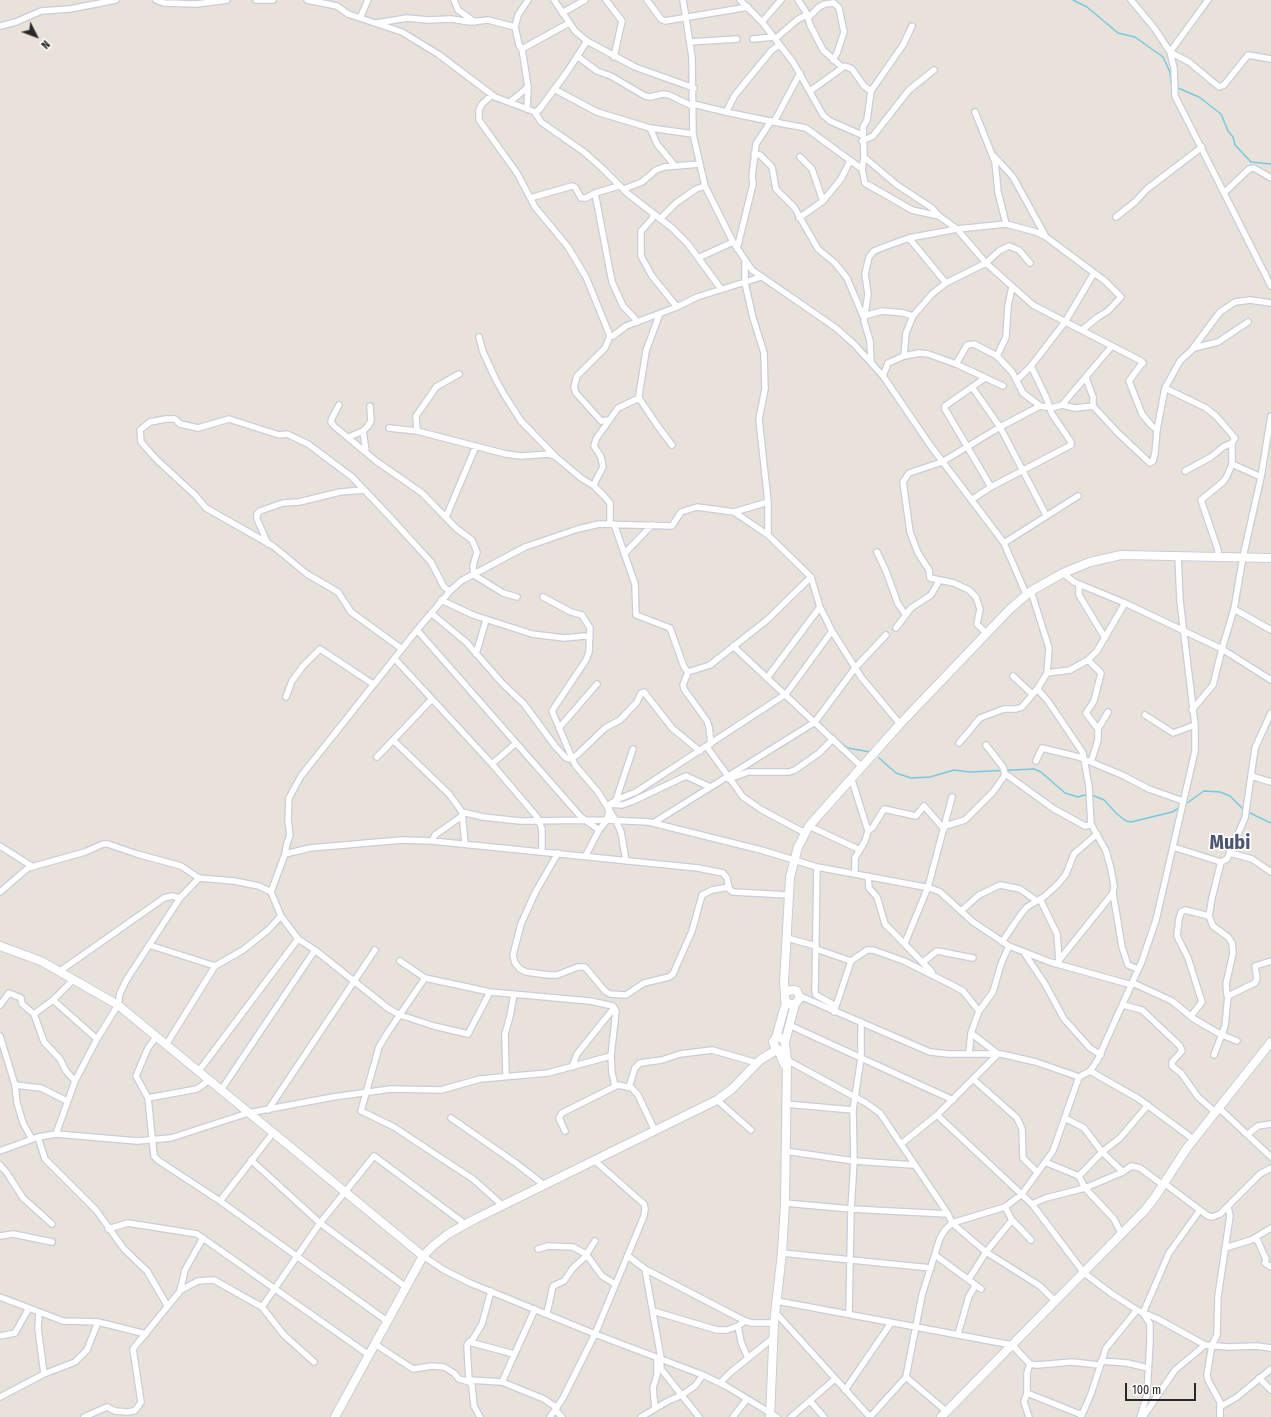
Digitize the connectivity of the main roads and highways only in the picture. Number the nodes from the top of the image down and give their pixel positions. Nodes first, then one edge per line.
1 (1271, 558) edge
2 (0, 946) edge
3 (786, 972) junction
4 (786, 998) junction
5 (797, 999) junction
6 (775, 1038) junction
7 (1270, 1044) edge
8 (781, 1046) junction
9 (759, 1061) junction
10 (423, 1256) junction
11 (943, 1414) edge
12 (772, 1416) edge
13 (335, 1417) edge

1 - 3 main road
2 - 10 main road
3 - 4 main road
3 - 5 main road
4 - 5 main road
4 - 5 main road
4 - 6 main road
5 - 8 main road
6 - 8 main road
6 - 9 main road
7 - 11 main road
8 - 9 main road
8 - 12 main road
9 - 10 main road
10 - 13 main road

